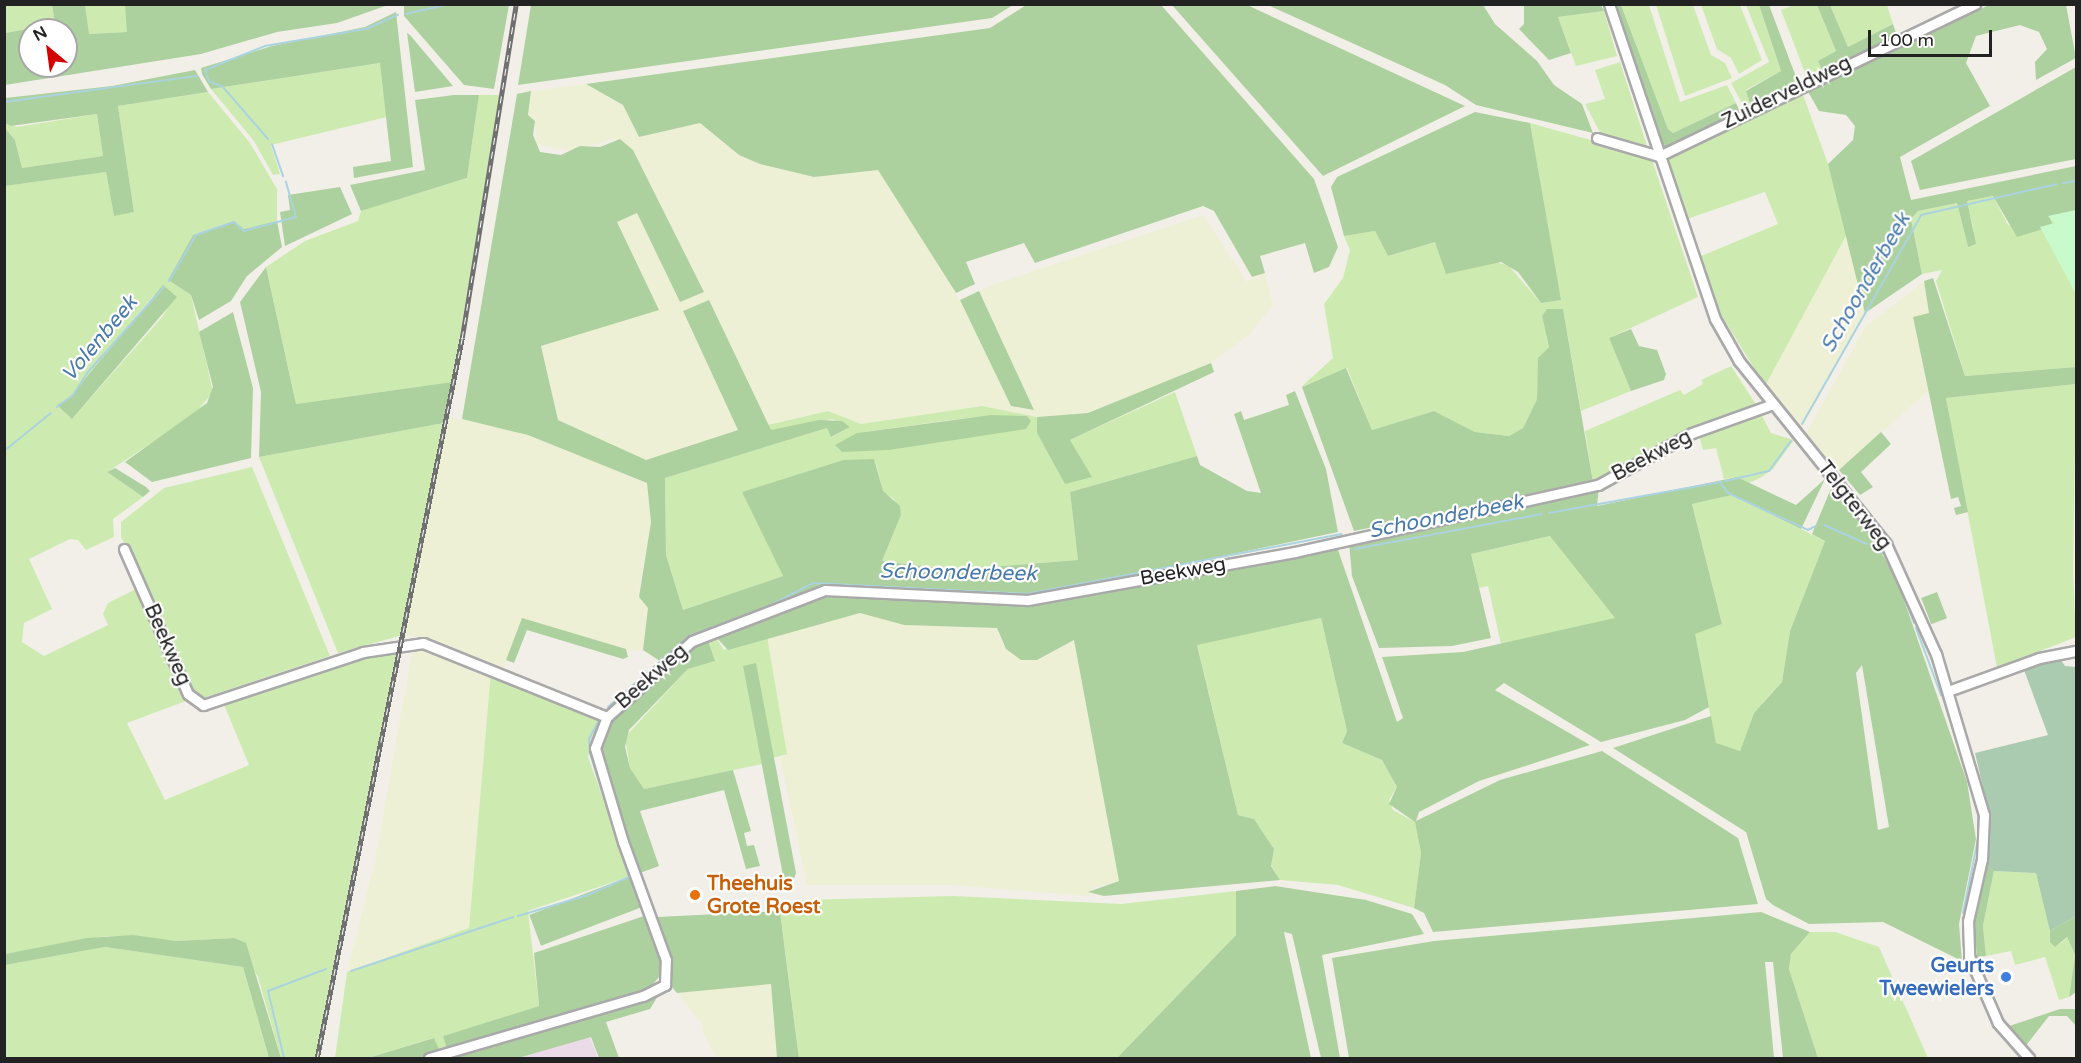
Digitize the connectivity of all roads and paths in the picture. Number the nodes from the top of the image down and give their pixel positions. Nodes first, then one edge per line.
1 (1609, 4) edge
2 (1975, 4) edge
3 (1598, 138) dead end
4 (1659, 156) junction
5 (1773, 404) junction
6 (124, 549) dead end
7 (2076, 651) edge
8 (1948, 690) junction
9 (607, 717) junction
10 (429, 1059) edge
11 (2029, 1059) edge

1 - 4 street, Telgterweg
2 - 4 street, Zuiderveldweg
3 - 4 street
4 - 5 street, Telgterweg
5 - 8 street, Telgterweg
5 - 9 street, Beekweg
6 - 9 street, Beekweg
7 - 8 street
8 - 11 street, Telgterweg
9 - 10 street, Beekweg

